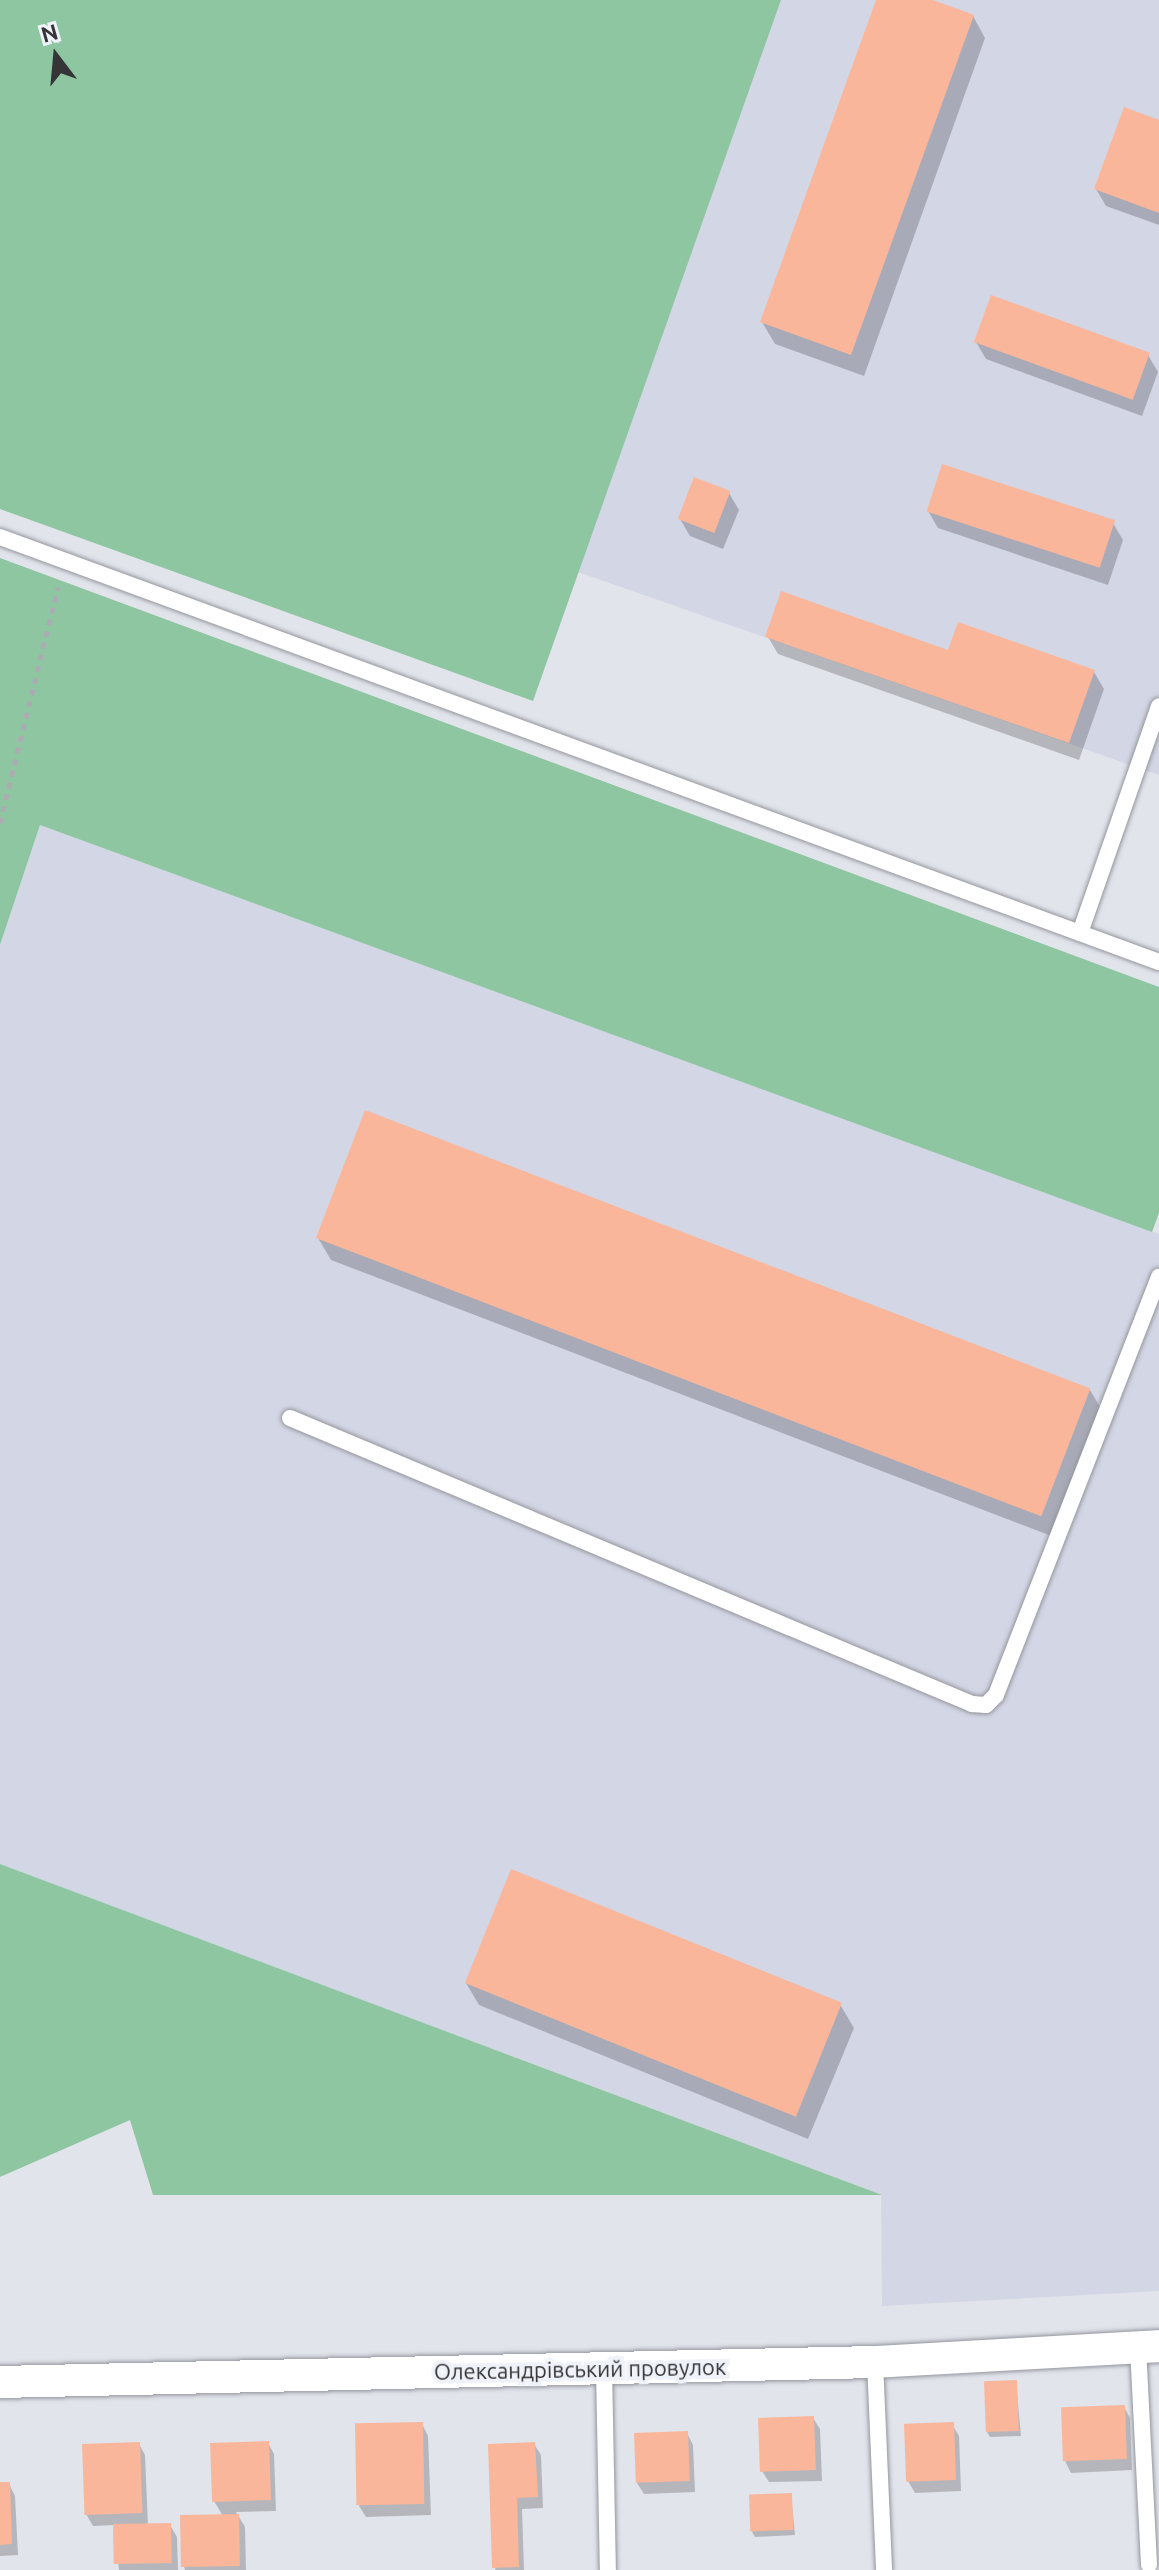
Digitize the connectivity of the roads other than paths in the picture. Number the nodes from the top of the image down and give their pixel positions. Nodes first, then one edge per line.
1 (0, 537) edge
2 (1159, 706) edge
3 (1080, 933) junction
4 (1159, 962) edge
5 (1159, 1277) edge
6 (290, 1418) dead end
7 (1148, 2346) edge
8 (875, 2362) junction
9 (604, 2368) junction
10 (0, 2382) edge
11 (1149, 2565) dead end
12 (608, 2570) edge
13 (884, 2570) edge

1 - 3 lane
2 - 3 lane
3 - 4 lane
5 - 6 lane
7 - 8 street, Олександрівський провулок
7 - 11 lane
8 - 9 street, Олександрівський провулок
8 - 13 lane
9 - 10 street, Олександрівський провулок
9 - 12 lane

